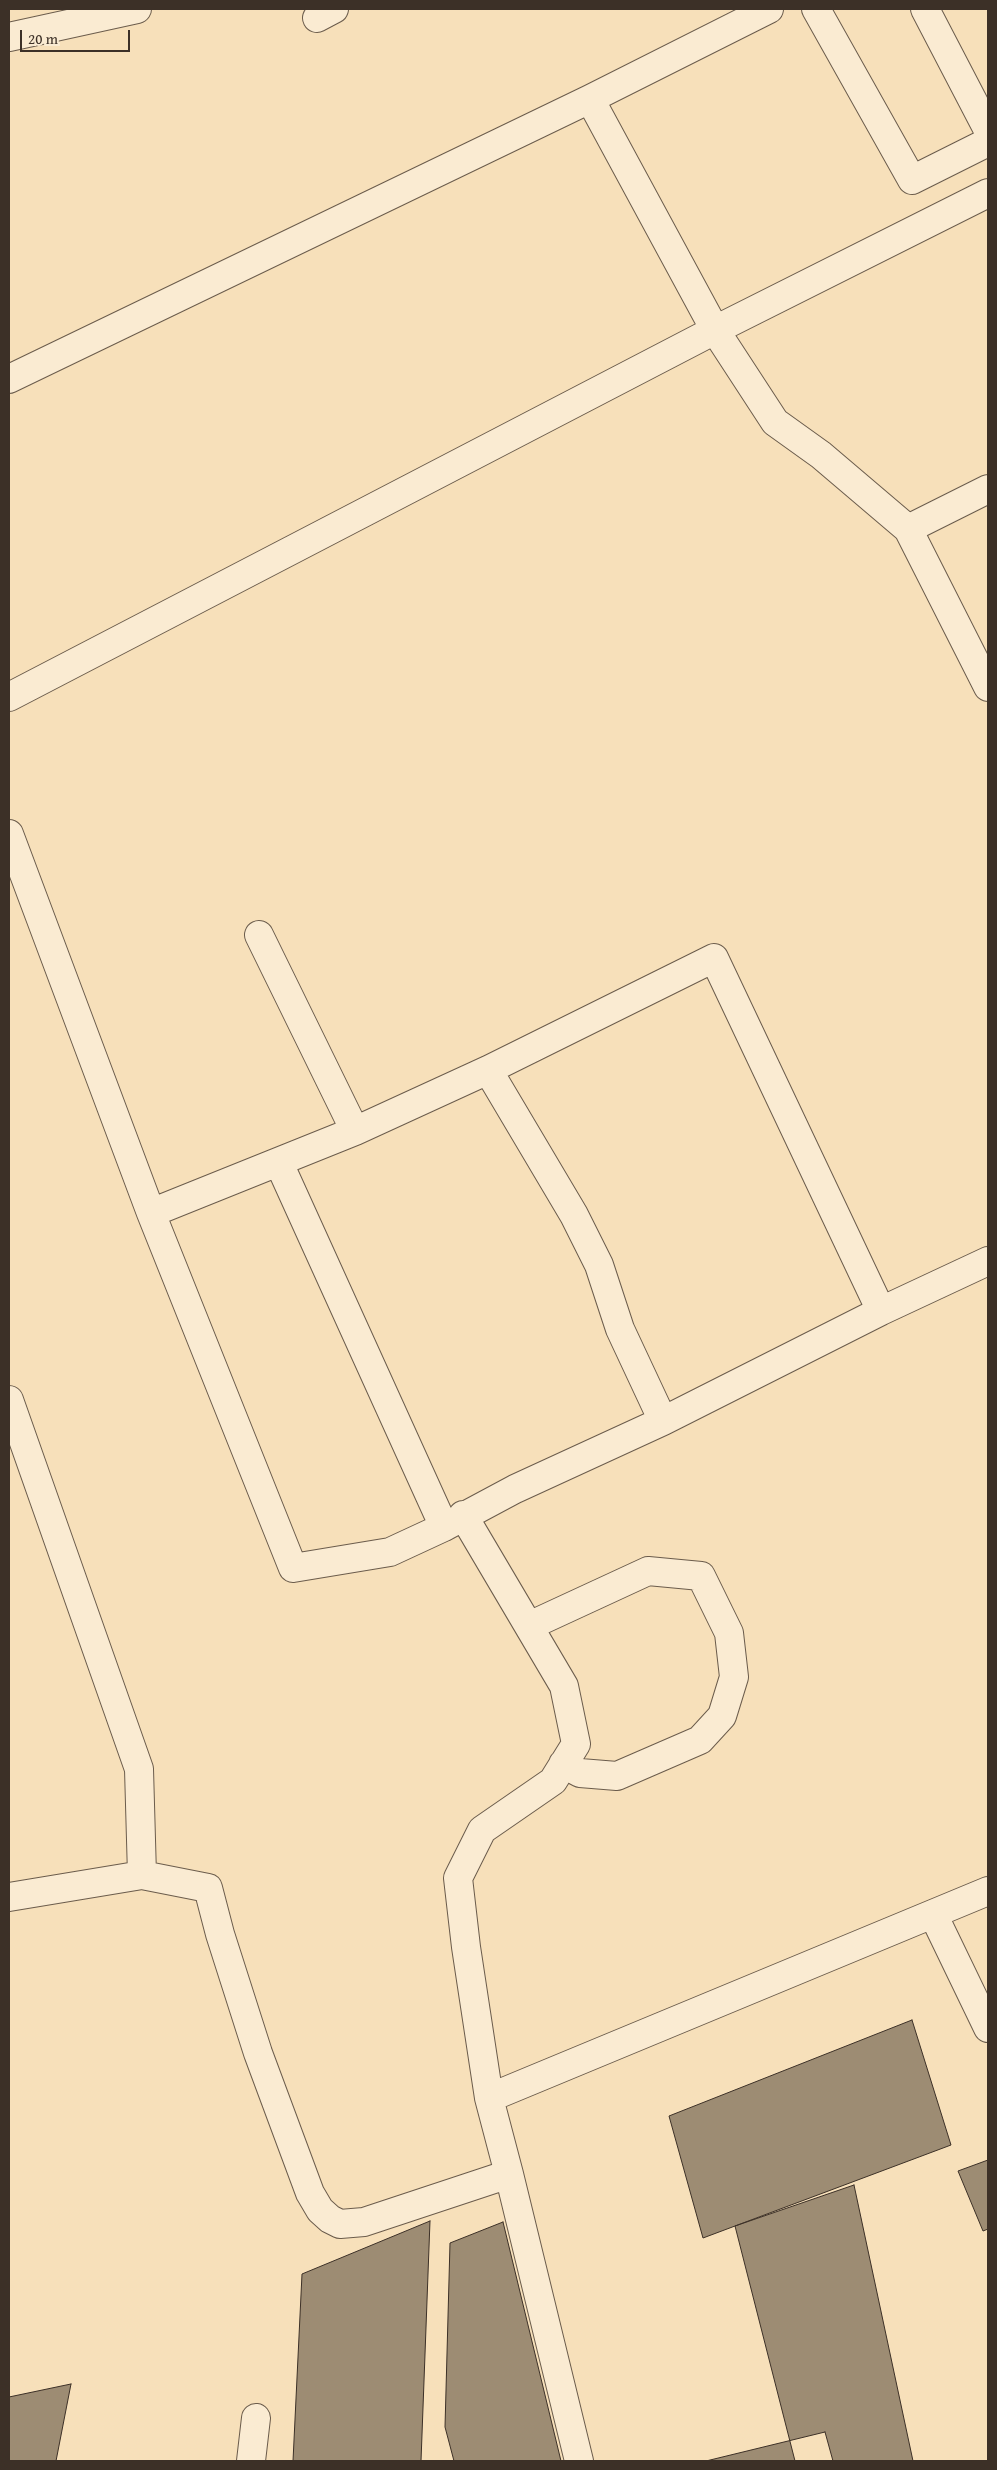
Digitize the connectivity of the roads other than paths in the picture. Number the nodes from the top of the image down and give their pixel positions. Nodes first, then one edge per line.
1 (137, 9) edge
2 (769, 9) edge
3 (816, 9) edge
4 (925, 9) edge
5 (9, 37) edge
6 (590, 99) junction
7 (988, 130) edge
8 (988, 142) edge
9 (988, 193) edge
10 (715, 330) junction
11 (9, 378) edge
12 (988, 489) edge
13 (908, 530) junction
14 (988, 687) edge
15 (9, 697) edge
16 (9, 834) edge
17 (259, 935) dead end
18 (488, 1070) junction
19 (354, 1131) junction
20 (280, 1163) junction
21 (151, 1213) junction
22 (988, 1261) edge
23 (881, 1312) junction
24 (9, 1400) edge
25 (663, 1421) junction
26 (454, 1521) junction
27 (529, 1626) junction
28 (563, 1764) junction
29 (142, 1875) junction
30 (988, 1892) edge
31 (9, 1897) edge
32 (933, 1914) junction
33 (988, 2028) edge
34 (489, 2098) junction
35 (509, 2174) junction
36 (256, 2418) dead end
37 (251, 2461) edge
38 (579, 2461) edge

1 - 5 street
2 - 6 street
3 - 8 street
4 - 7 street
6 - 10 street
6 - 11 street
9 - 10 street
10 - 13 street
10 - 15 street
12 - 13 street
13 - 14 street
16 - 21 street
17 - 19 street
18 - 19 street
18 - 23 street
18 - 25 street
19 - 20 street
20 - 21 street
20 - 26 street
21 - 26 street
22 - 23 street
23 - 25 street
24 - 29 street
25 - 26 street
26 - 27 street
27 - 28 street
27 - 28 street
28 - 34 street
29 - 31 street
29 - 35 street
30 - 32 street
32 - 33 street
32 - 34 street
34 - 35 street
35 - 38 street
36 - 37 street

